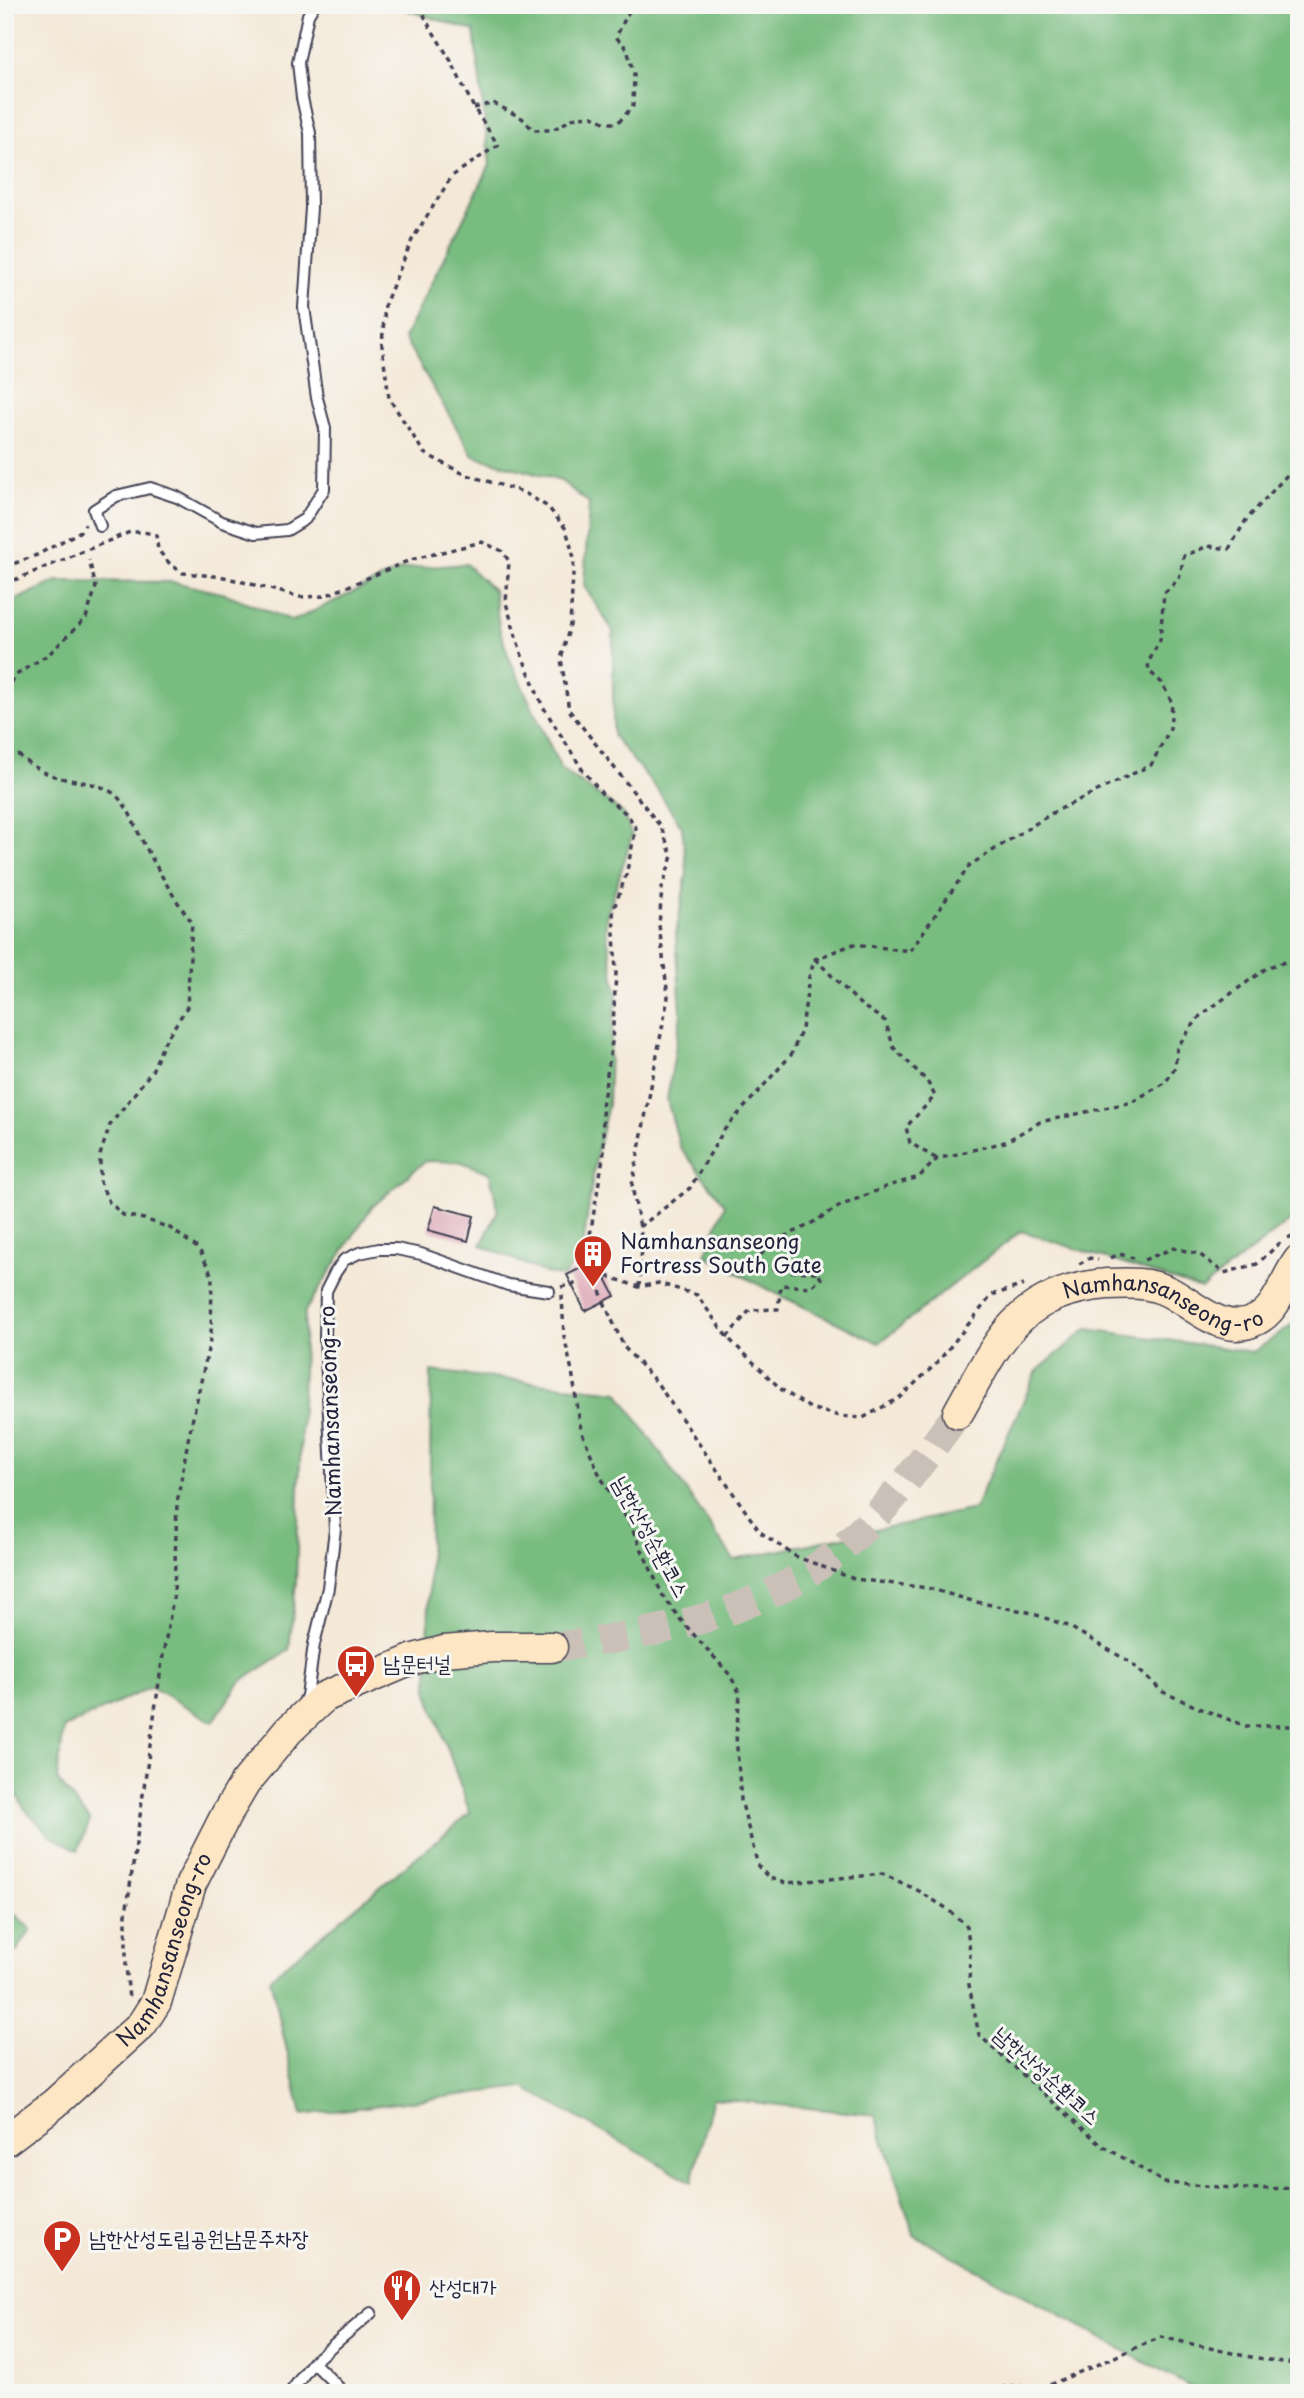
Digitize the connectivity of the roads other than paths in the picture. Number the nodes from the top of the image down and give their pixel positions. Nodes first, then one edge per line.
1 (314, 5) edge
2 (100, 526) dead end
3 (1299, 1260) edge
4 (549, 1291) dead end
5 (958, 1413) tunnel mouth
6 (552, 1647) tunnel mouth
7 (289, 1730) junction
8 (5, 2141) edge
9 (371, 2313) dead end
10 (313, 2362) junction
11 (290, 2393) edge
12 (344, 2393) edge

1 - 2 lane
3 - 5 main road, Namhansanseong-ro
4 - 7 lane, Namhansanseong-ro
6 - 7 main road, Namhansanseong-ro
7 - 8 main road, Namhansanseong-ro
9 - 10 lane
10 - 11 lane
10 - 12 lane

